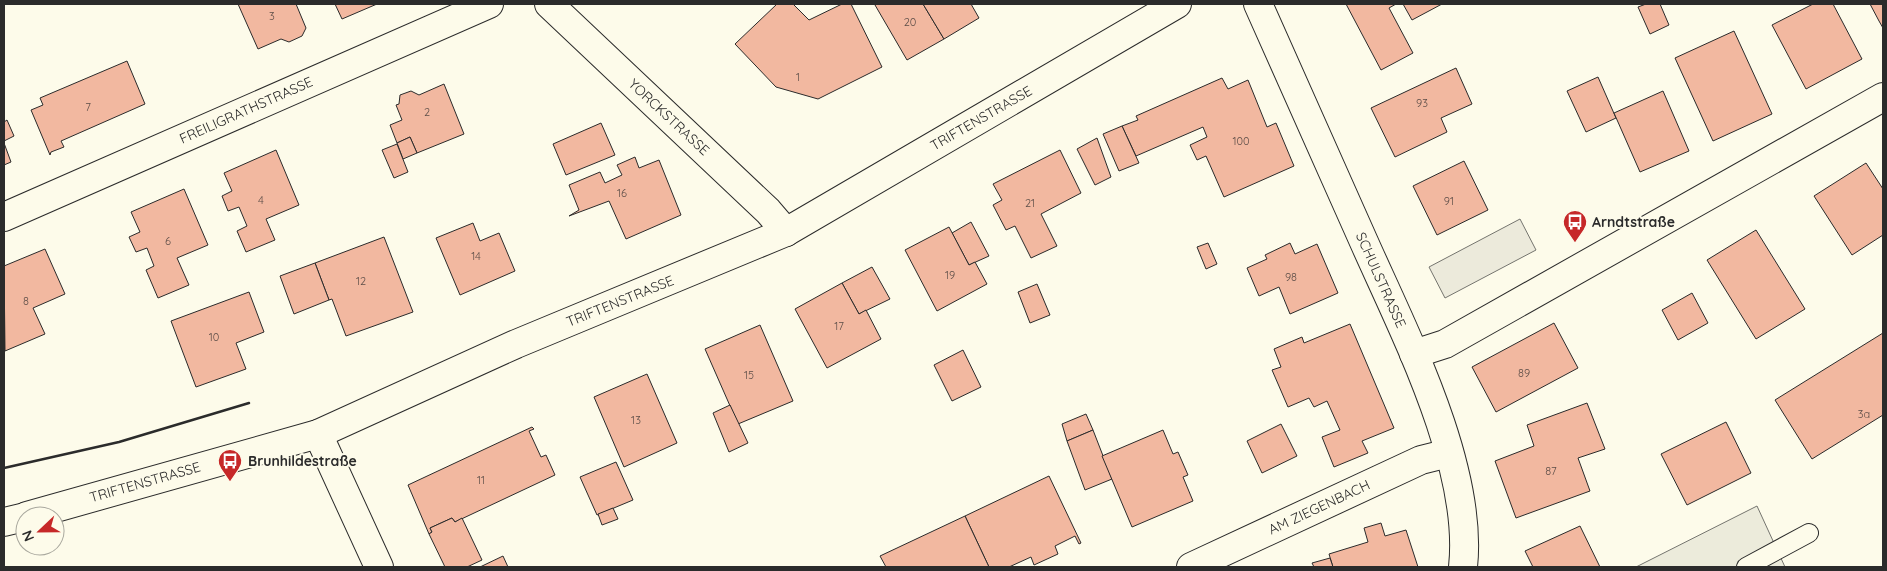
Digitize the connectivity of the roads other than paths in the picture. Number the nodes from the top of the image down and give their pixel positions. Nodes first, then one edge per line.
1 (489, 4) edge
2 (549, 4) edge
3 (1177, 4) edge
4 (1258, 4) edge
5 (1883, 97) edge
6 (4, 217) edge
7 (786, 232) junction
8 (1414, 354) junction
9 (318, 434) junction
10 (1450, 452) junction
11 (62, 506) edge
12 (1808, 533) dead end
13 (379, 567) edge
14 (1191, 567) edge
15 (1463, 567) edge
16 (1746, 567) edge

1 - 6 street, FREILIGRATHSTRASSE
2 - 7 street, YORCKSTRASSE
3 - 7 street, TRIFTENSTRASSE
4 - 8 street, SCHULSTRASSE
5 - 8 street
7 - 9 street, TRIFTENSTRASSE
8 - 10 street, SCHULSTRASSE
9 - 11 street, TRIFTENSTRASSE
9 - 13 street
10 - 14 street, AM ZIEGENBACH
10 - 15 street, SCHULSTRASSE
12 - 16 lane

